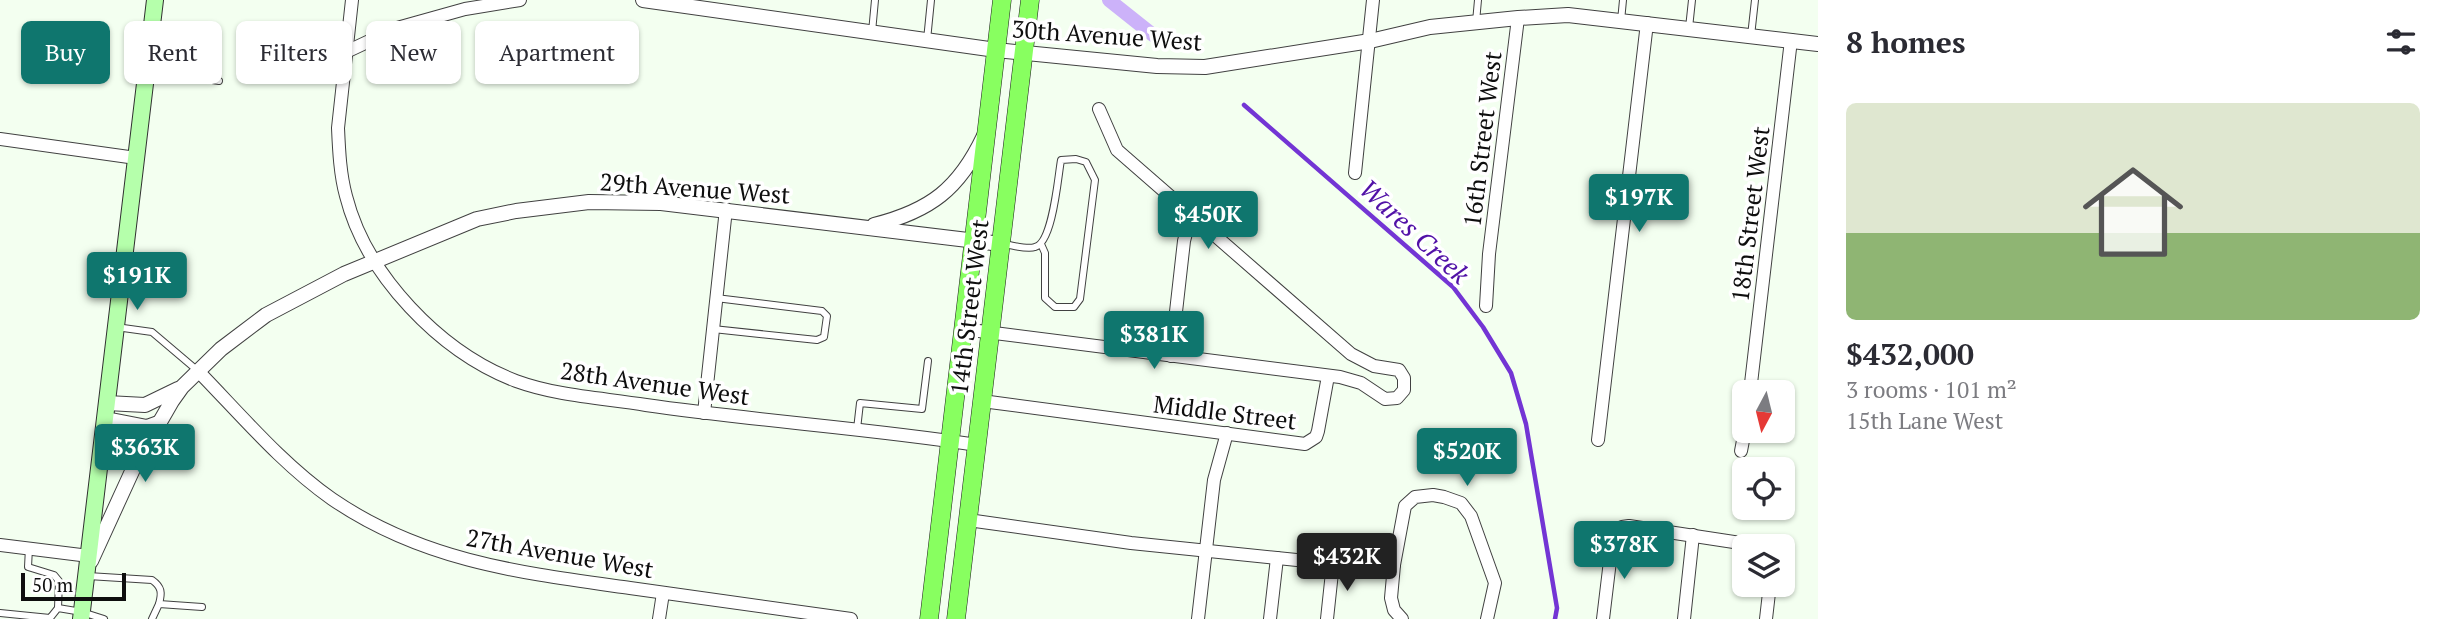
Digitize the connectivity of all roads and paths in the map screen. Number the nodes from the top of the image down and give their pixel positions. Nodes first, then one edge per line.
1 (155, 0) edge
2 (352, 0) edge
3 (520, 0) edge
4 (643, 0) edge
5 (875, 0) edge
6 (931, 0) edge
7 (1002, 0) edge
8 (1030, 0) edge
9 (1373, 0) edge
10 (1478, 0) edge
11 (1623, 0) edge
12 (1692, 0) edge
13 (1755, 0) edge
14 (1518, 18) junction
15 (152, 21) edge
16 (350, 21) edge
17 (1621, 21) junction
18 (1476, 22) junction
19 (1647, 23) junction
20 (1689, 28) junction
21 (872, 32) junction
22 (1751, 36) junction
23 (927, 40) junction
24 (1791, 40) junction
25 (1370, 41) junction
26 (1818, 44) edge
27 (352, 49) edge
28 (996, 50) junction
29 (1023, 53) junction
30 (145, 84) edge
31 (343, 84) edge
32 (1099, 109) dead end
33 (987, 129) junction
34 (0, 139) edge
35 (136, 158) junction
36 (1355, 173) dead end
37 (726, 209) junction
38 (1191, 214) junction
39 (865, 227) junction
40 (974, 241) junction
41 (1001, 244) junction
42 (1041, 244) junction
43 (373, 261) junction
44 (716, 298) junction
45 (1486, 306) dead end
46 (116, 327) junction
47 (713, 329) junction
48 (963, 329) junction
49 (990, 333) junction
50 (1171, 356) junction
51 (1359, 359) junction
52 (928, 361) dead end
53 (198, 371) junction
54 (1328, 376) junction
55 (1351, 379) junction
56 (1751, 380) edge
57 (182, 387) junction
58 (982, 401) junction
59 (106, 411) junction
60 (704, 413) junction
61 (159, 423) junction
62 (857, 431) junction
63 (1227, 433) junction
64 (1598, 440) dead end
65 (950, 441) junction
66 (1743, 443) edge
67 (977, 445) junction
68 (1741, 451) dead end
69 (968, 520) junction
70 (1693, 535) junction
71 (1732, 541) edge
72 (0, 545) edge
73 (29, 548) junction
74 (1205, 550) junction
75 (1277, 558) junction
76 (1333, 563) junction
77 (1394, 565) junction
78 (88, 567) junction
79 (663, 593) junction
80 (1769, 597) edge
81 (159, 604) junction
82 (202, 607) dead end
83 (58, 608) junction
84 (0, 613) edge
85 (82, 615) edge
86 (20, 617) edge
87 (104, 619) edge
88 (152, 619) edge
89 (659, 619) edge
90 (851, 619) edge
91 (929, 619) edge
92 (956, 619) edge
93 (1198, 619) edge
94 (1270, 619) edge
95 (1327, 619) edge
96 (1402, 619) edge
97 (1487, 619) edge
98 (1603, 619) edge
99 (1684, 619) edge
100 (1766, 619) edge

1 - 15 main road
2 - 16 street, 28th Avenue West
3 - 27 street
4 - 21 street, 30th Avenue West
5 - 21 lane
6 - 23 lane
7 - 28 main road, 14th Street West
8 - 29 main road, 14th Street West
9 - 25 street
10 - 18 lane
11 - 17 lane
12 - 20 lane
13 - 22 lane
14 - 17 street, 30th Avenue West
14 - 18 street, 30th Avenue West
14 - 45 street, 16th Street West
17 - 19 street, 30th Avenue West
18 - 25 street, 30th Avenue West
19 - 20 street, 30th Avenue West
19 - 64 street
20 - 22 street, 30th Avenue West
21 - 23 street, 30th Avenue West
22 - 24 street, 30th Avenue West
23 - 28 street, 30th Avenue West
24 - 26 street, 30th Avenue West
24 - 56 street, 18th Street West
25 - 29 street, 30th Avenue West
25 - 36 street
28 - 29 street, 30th Avenue West
28 - 33 main road, 14th Street West
29 - 41 main road, 14th Street West
30 - 35 main road
31 - 43 street, 28th Avenue West
32 - 38 street
33 - 39 street
33 - 40 main road, 14th Street West
34 - 35 street
35 - 46 main road
37 - 39 street, 29th Avenue West
37 - 43 street, 29th Avenue West
37 - 44 street
38 - 50 street
38 - 51 street
39 - 40 street, 29th Avenue West
40 - 41 street, 29th Avenue West
40 - 48 main road, 14th Street West
41 - 42 lane
41 - 49 main road, 14th Street West
42 - 42 lane
43 - 53 street, 29th Avenue West
43 - 60 street, 28th Avenue West
44 - 47 street
44 - 47 lane
46 - 53 lane
46 - 59 main road
47 - 60 street
48 - 49 street
48 - 65 main road, 14th Street West
49 - 50 street
49 - 58 main road, 14th Street West
50 - 54 street
51 - 55 street
51 - 55 street
52 - 62 lane
53 - 57 street, 29th Avenue West
53 - 79 street, 27th Avenue West
54 - 55 street
54 - 63 street, Middle Street
57 - 59 street, 29th Avenue West
57 - 61 street, 29th Avenue West
58 - 63 street, Middle Street
58 - 67 main road, 14th Street West
59 - 61 street
59 - 78 main road
60 - 62 street, 28th Avenue West
61 - 78 street, 29th Avenue West
62 - 65 street, 28th Avenue West
63 - 74 street
65 - 67 street, 28th Avenue West
65 - 91 main road, 14th Street West
66 - 68 street
67 - 69 main road, 14th Street West
69 - 74 street
69 - 92 main road, 14th Street West
70 - 71 street
70 - 98 street
70 - 99 street
72 - 73 street
73 - 78 street
73 - 83 lane
74 - 75 street
74 - 93 street
75 - 76 street
75 - 94 street
76 - 77 street
76 - 95 street
77 - 96 street
77 - 97 street
78 - 81 lane
78 - 85 main road
79 - 89 street
79 - 90 street, 27th Avenue West
80 - 100 street
81 - 82 lane
81 - 88 lane
83 - 85 lane
83 - 86 lane
84 - 86 lane
85 - 87 lane

